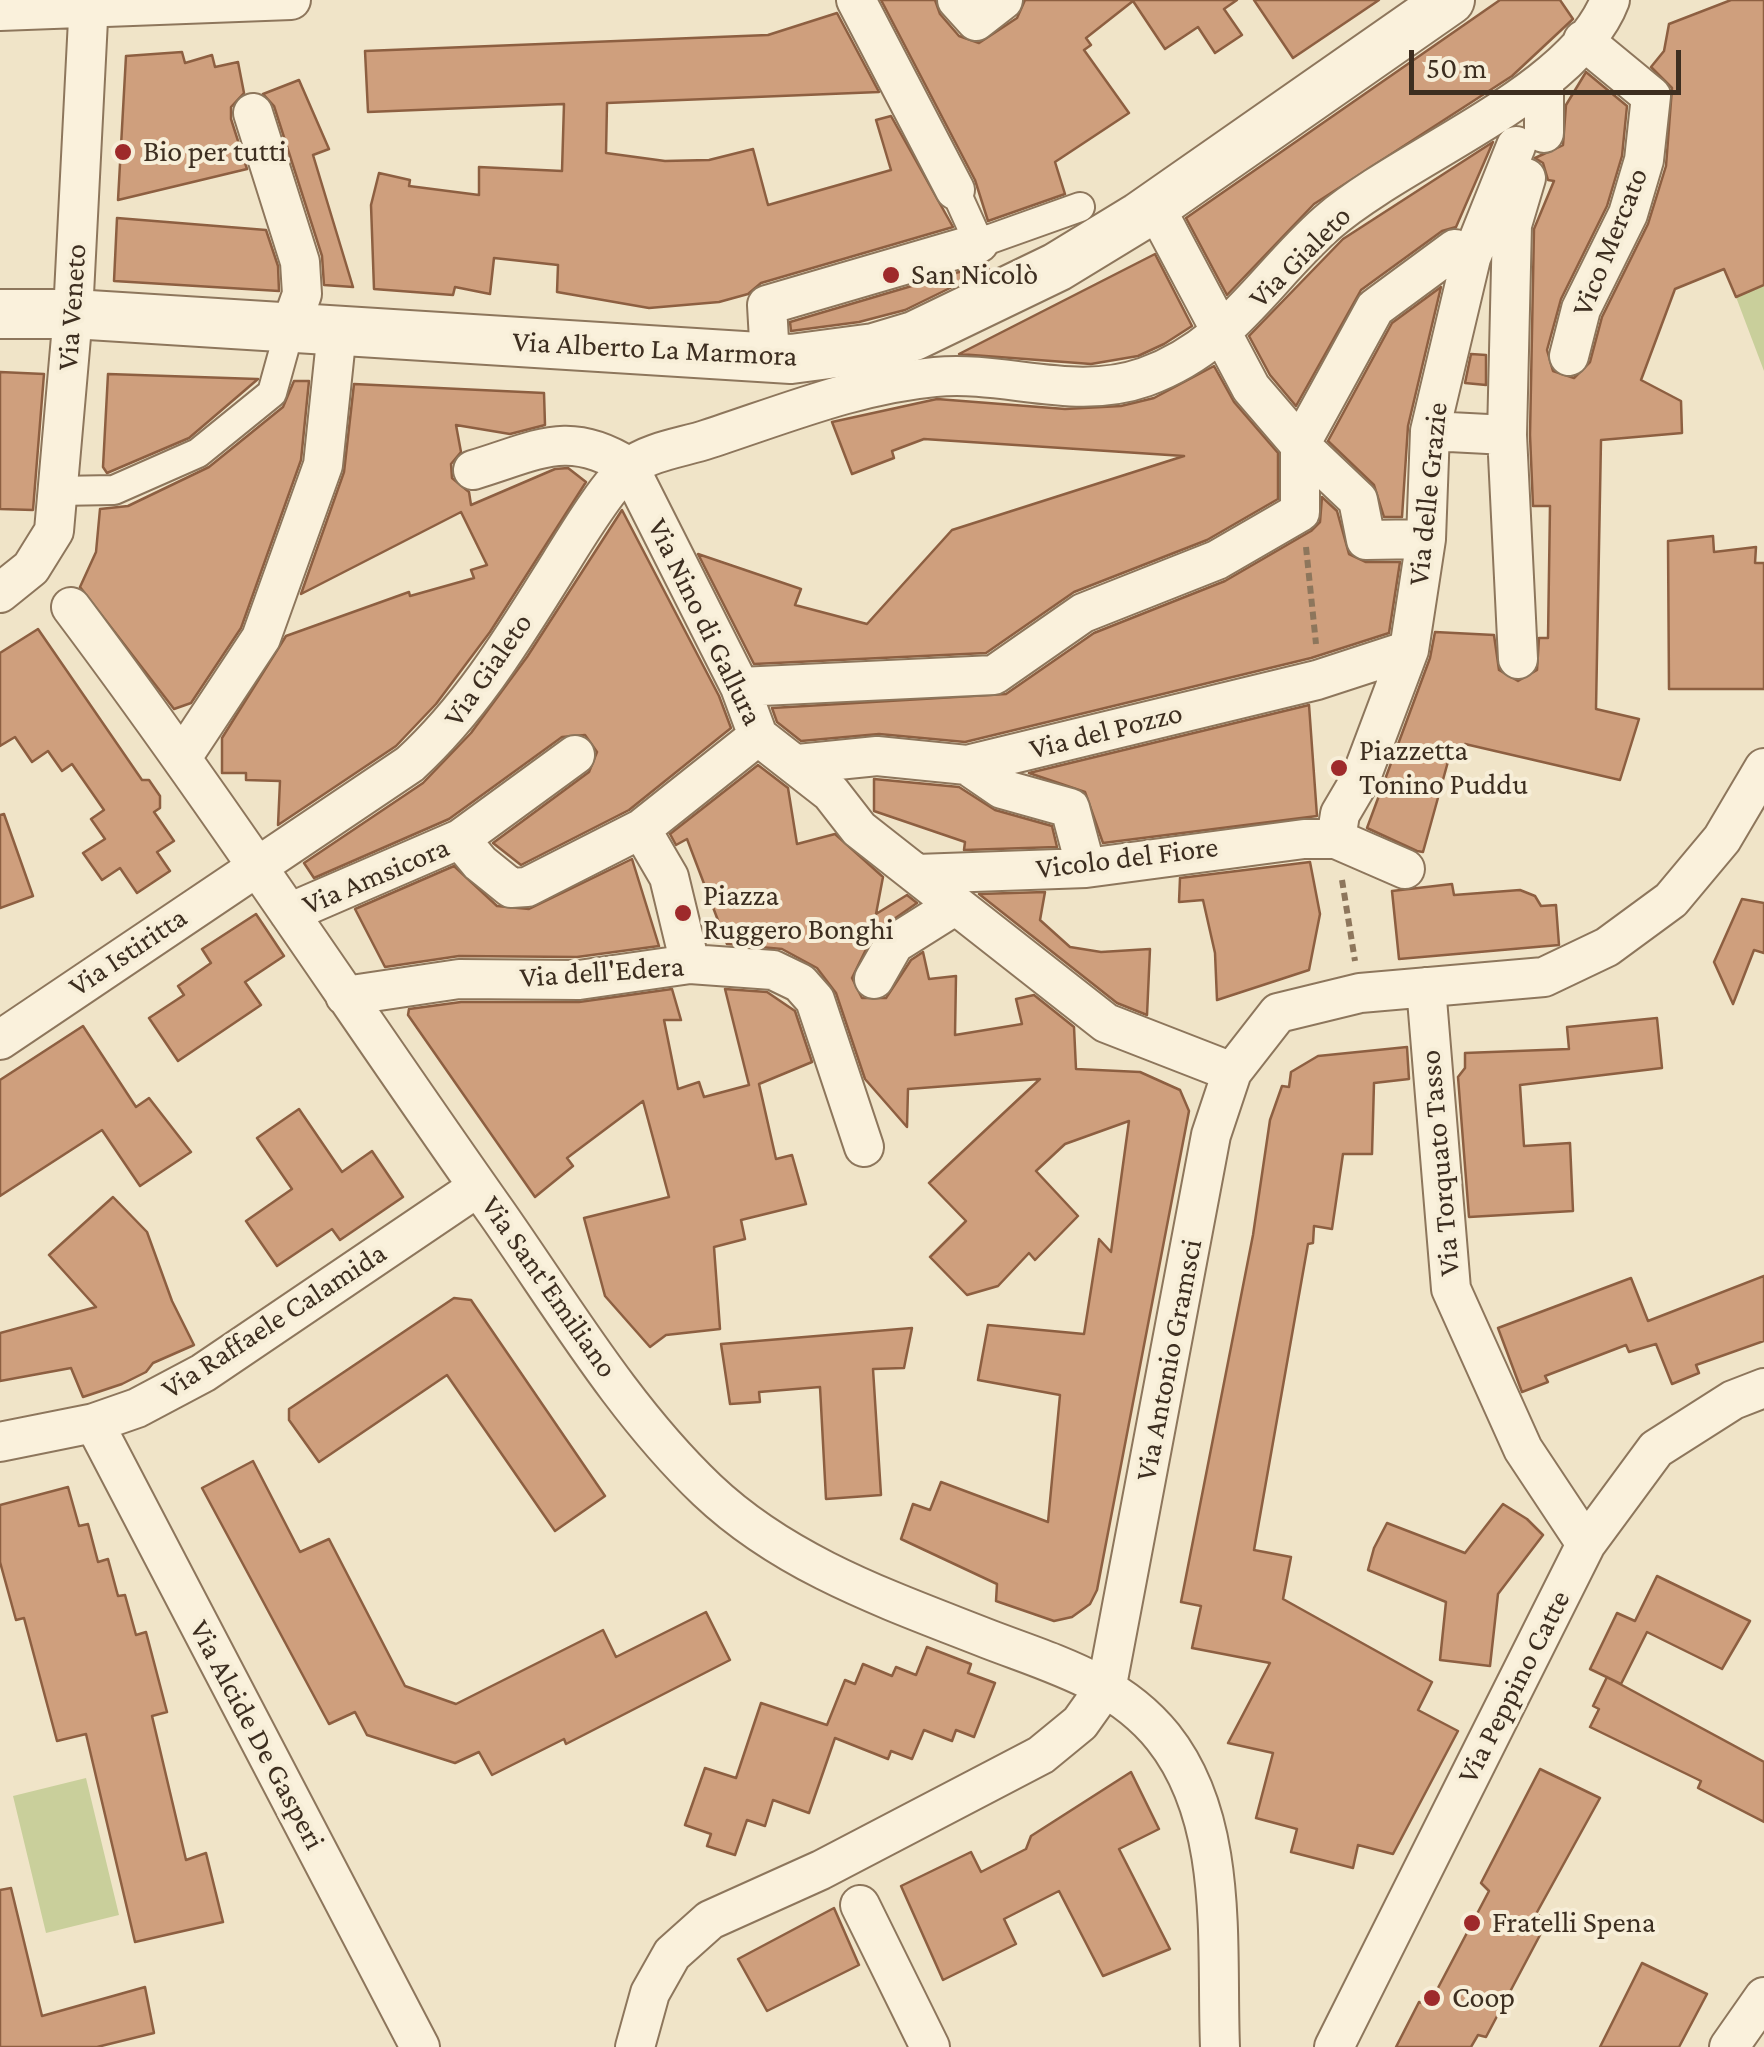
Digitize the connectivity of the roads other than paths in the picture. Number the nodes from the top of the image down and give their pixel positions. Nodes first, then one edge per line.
1 (290, 0) edge
2 (856, 0) edge
3 (957, 0) edge
4 (1003, 0) edge
5 (1450, 0) edge
6 (1610, 0) edge
7 (89, 4) edge
8 (0, 11) edge
9 (1583, 40) junction
10 (1544, 81) junction
11 (253, 113) dead end
12 (1530, 140) junction
13 (954, 190) joint
14 (1154, 205) junction
15 (1080, 207) dead end
16 (979, 243) junction
17 (1470, 258) junction
18 (0, 314) edge
19 (73, 314) junction
20 (290, 328) junction
21 (337, 331) junction
22 (1225, 332) junction
23 (925, 356) junction
24 (1569, 356) dead end
25 (770, 358) junction
26 (1430, 432) junction
27 (1507, 435) junction
28 (1300, 445) junction
29 (630, 466) junction
30 (473, 470) dead end
31 (57, 492) junction
32 (1426, 540) junction
33 (0, 593) edge
34 (71, 607) dead end
35 (1409, 650) junction
36 (1518, 659) dead end
37 (740, 688) junction
38 (758, 736) junction
39 (183, 756) junction
40 (575, 756) dead end
41 (798, 764) junction
42 (967, 765) junction
43 (1764, 768) edge
44 (641, 829) junction
45 (460, 838) junction
46 (1336, 839) junction
47 (256, 865) junction
48 (1086, 868) junction
49 (1405, 869) dead end
50 (917, 874) junction
51 (956, 905) junction
52 (288, 913) junction
53 (690, 964) junction
54 (874, 979) dead end
55 (1426, 987) junction
56 (345, 996) junction
57 (0, 1040) edge
58 (1232, 1072) junction
59 (864, 1147) dead end
60 (478, 1187) junction
61 (1764, 1388) edge
62 (94, 1424) junction
63 (0, 1442) edge
64 (1586, 1544) junction
65 (1107, 1685) junction
66 (860, 1905) dead end
67 (1764, 1997) edge
68 (420, 2047) edge
69 (635, 2047) edge
70 (930, 2047) edge
71 (1220, 2047) edge
72 (1334, 2047) edge
73 (1729, 2047) edge

1 - 7 street
2 - 13 street
3 - 4 street
5 - 14 street, Via Alberto La Marmora
6 - 9 street, Via Gialeto
7 - 8 street
7 - 19 street, Via Veneto
9 - 10 street, Via Gialeto
9 - 24 street, Vico Mercato
10 - 12 street, Via delle Grazie
10 - 22 street, Via Gialeto
11 - 20 street
12 - 17 street, Via delle Grazie
12 - 27 street
13 - 16 street
14 - 22 street
14 - 23 street, Via Alberto La Marmora
15 - 16 street
16 - 25 street
17 - 26 street, Via delle Grazie
17 - 28 street
18 - 19 street, Via Alberto La Marmora
19 - 20 street, Via Alberto La Marmora
19 - 31 street, Via Veneto
20 - 21 street, Via Alberto La Marmora
20 - 31 street
21 - 25 street, Via Alberto La Marmora
21 - 39 street
22 - 23 street, Via Gialeto
22 - 28 street
23 - 25 street, Via Alberto La Marmora
23 - 29 street, Via Gialeto
26 - 27 street
26 - 32 street, Via delle Grazie
27 - 36 street
28 - 32 street
28 - 37 street
29 - 30 street
29 - 37 street, Via Nino di Gallura
29 - 47 street, Via Gialeto
31 - 33 street, Via Veneto
32 - 35 street, Via delle Grazie
34 - 39 street, Via Sant'Emiliano
35 - 42 street, Via del Pozzo
35 - 46 street, Via delle Grazie
37 - 38 street, Via Nino di Gallura
38 - 41 street, Via Nino di Gallura
38 - 44 street, Via Amsicora
39 - 47 street, Via Sant'Emiliano
40 - 45 street
41 - 42 street, Via del Pozzo
41 - 50 street, Via Nino di Gallura
42 - 48 street
43 - 55 street, Via Antonio Gramsci
44 - 45 street, Via Amsicora
44 - 53 street
45 - 52 street, Via Amsicora
46 - 48 street, Vicolo del Fiore
46 - 49 street
47 - 52 street, Via Sant'Emiliano
47 - 57 street, Via Istiritta
48 - 50 street, Vicolo del Fiore
50 - 51 street, Via Nino di Gallura
51 - 54 street
51 - 58 street, Via Nino di Gallura
52 - 56 street, Via Sant'Emiliano
53 - 56 street, Via dell'Edera
53 - 59 street, Via dell'Edera
55 - 58 street, Via Antonio Gramsci
55 - 64 street, Via Torquato Tasso
56 - 60 street, Via Sant'Emiliano
58 - 65 street, Via Antonio Gramsci
60 - 62 street, Via Raffaele Calamida
60 - 65 street, Via Sant'Emiliano
61 - 64 street, Via Peppino Catte
62 - 63 street, Via Raffaele Calamida
62 - 68 street, Via Alcide De Gasperi
64 - 72 street, Via Peppino Catte
65 - 69 street, Via Antonio Gramsci
65 - 71 street, Via Sant'Emiliano
66 - 70 street
67 - 73 street

